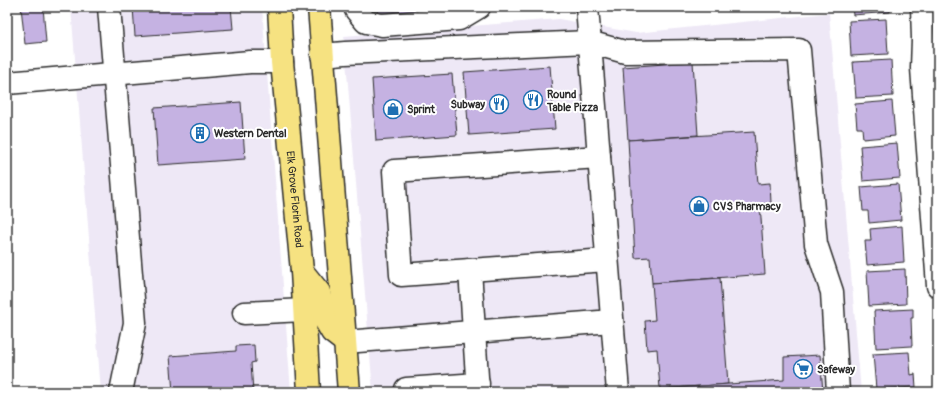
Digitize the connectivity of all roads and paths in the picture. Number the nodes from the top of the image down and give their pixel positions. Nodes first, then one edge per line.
1 (109, 7) edge
2 (279, 7) edge
3 (319, 7) edge
4 (356, 7) edge
5 (479, 7) edge
6 (587, 7) edge
7 (922, 7) edge
8 (589, 42) junction
9 (322, 55) junction
10 (282, 62) junction
11 (930, 68) edge
12 (114, 74) junction
13 (7, 83) edge
14 (599, 157) junction
15 (607, 260) junction
16 (937, 263) edge
17 (470, 270) junction
18 (302, 271) junction
19 (938, 286) edge
20 (304, 310) junction
21 (244, 313) dead end
22 (612, 321) junction
23 (474, 331) junction
24 (345, 342) junction
25 (478, 388) edge
26 (121, 392) edge
27 (309, 392) edge
28 (349, 392) edge
29 (406, 392) edge
30 (618, 392) edge
31 (838, 392) edge

1 - 12 street
2 - 10 main road, Elk Grove Florin Road
3 - 9 main road
4 - 5 street
6 - 8 street
7 - 11 street
8 - 9 street
8 - 14 street
8 - 31 street
9 - 24 main road
10 - 12 street
10 - 18 main road, Elk Grove Florin Road
11 - 16 street
12 - 13 street
12 - 26 street
14 - 15 street
14 - 17 street
15 - 17 street
15 - 22 street
16 - 19 street
17 - 23 street
18 - 20 main road, Elk Grove Florin Road
18 - 24 main road
20 - 21 street
20 - 27 main road, Elk Grove Florin Road
22 - 23 street
22 - 30 street
23 - 24 street
23 - 25 street
24 - 28 main road
25 - 29 street

